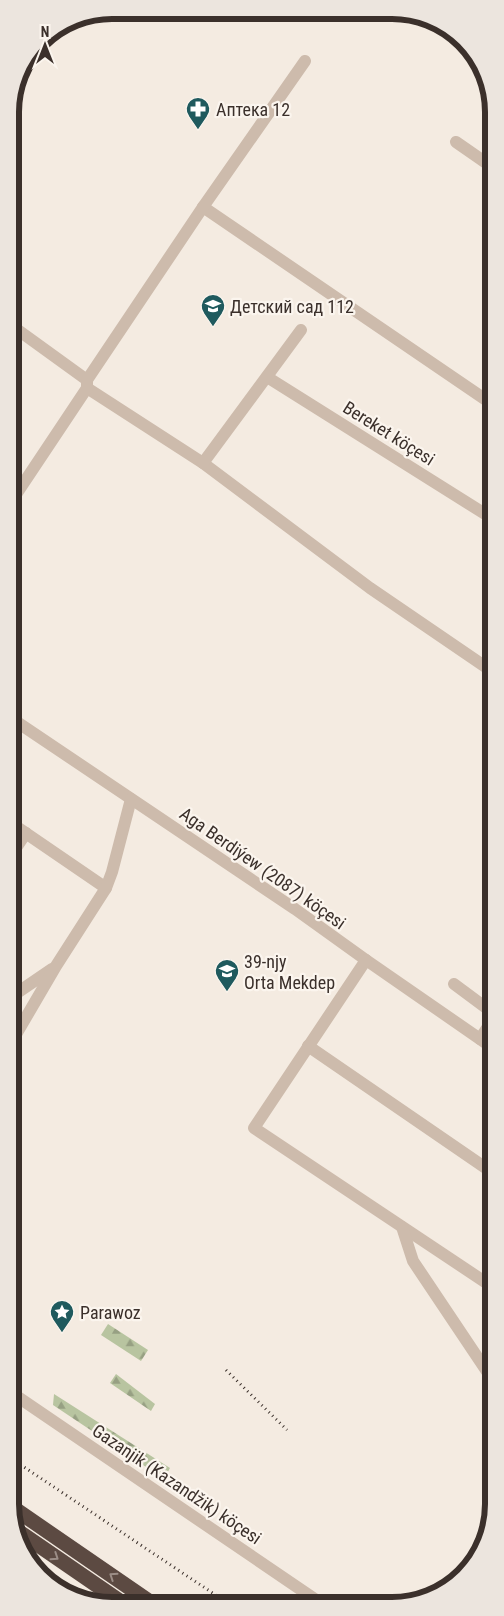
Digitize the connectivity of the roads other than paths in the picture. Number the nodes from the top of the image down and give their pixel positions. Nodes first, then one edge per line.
1 (305, 61) dead end
2 (456, 142) dead end
3 (485, 162) edge
4 (203, 207) junction
5 (300, 330) dead end
6 (19, 332) edge
7 (267, 377) junction
8 (87, 384) junction
9 (485, 399) edge
10 (203, 463) junction
11 (19, 490) edge
12 (485, 514) edge
13 (485, 667) edge
14 (19, 723) edge
15 (131, 798) junction
16 (19, 828) edge
17 (26, 833) junction
18 (19, 843) edge
19 (106, 888) junction
20 (366, 960) junction
21 (56, 966) junction
22 (454, 984) dead end
23 (19, 991) edge
24 (485, 1008) edge
25 (19, 1029) edge
26 (485, 1032) edge
27 (480, 1039) junction
28 (485, 1042) edge
29 (308, 1046) junction
30 (485, 1168) edge
31 (402, 1227) junction
32 (485, 1282) edge
33 (485, 1369) edge
34 (19, 1398) edge
35 (20, 1513) edge
36 (25, 1536) edge
37 (114, 1597) edge
38 (132, 1597) edge
39 (312, 1597) edge

1 - 4 street
2 - 3 street
4 - 8 street
4 - 9 street
5 - 7 street
6 - 8 street
7 - 10 street
7 - 12 street, Bereket köçesi
8 - 10 street
8 - 11 street
10 - 13 street
14 - 15 street, Aga Berdiýew (2087) köçesi
15 - 19 street
15 - 20 street, Aga Berdiýew (2087) köçesi
16 - 17 street
17 - 18 street
17 - 19 street
19 - 21 street
20 - 27 street, Aga Berdiýew (2087) köçesi
20 - 29 street
21 - 23 street
21 - 25 street
22 - 24 street
26 - 27 street
27 - 28 street, Aga Berdiýew (2087) köçesi
29 - 30 street
29 - 31 street
31 - 32 street
31 - 33 street
34 - 39 street, Gazanjik (Kazandžik) köçesi
38 -> 35 highway
36 -> 37 highway

